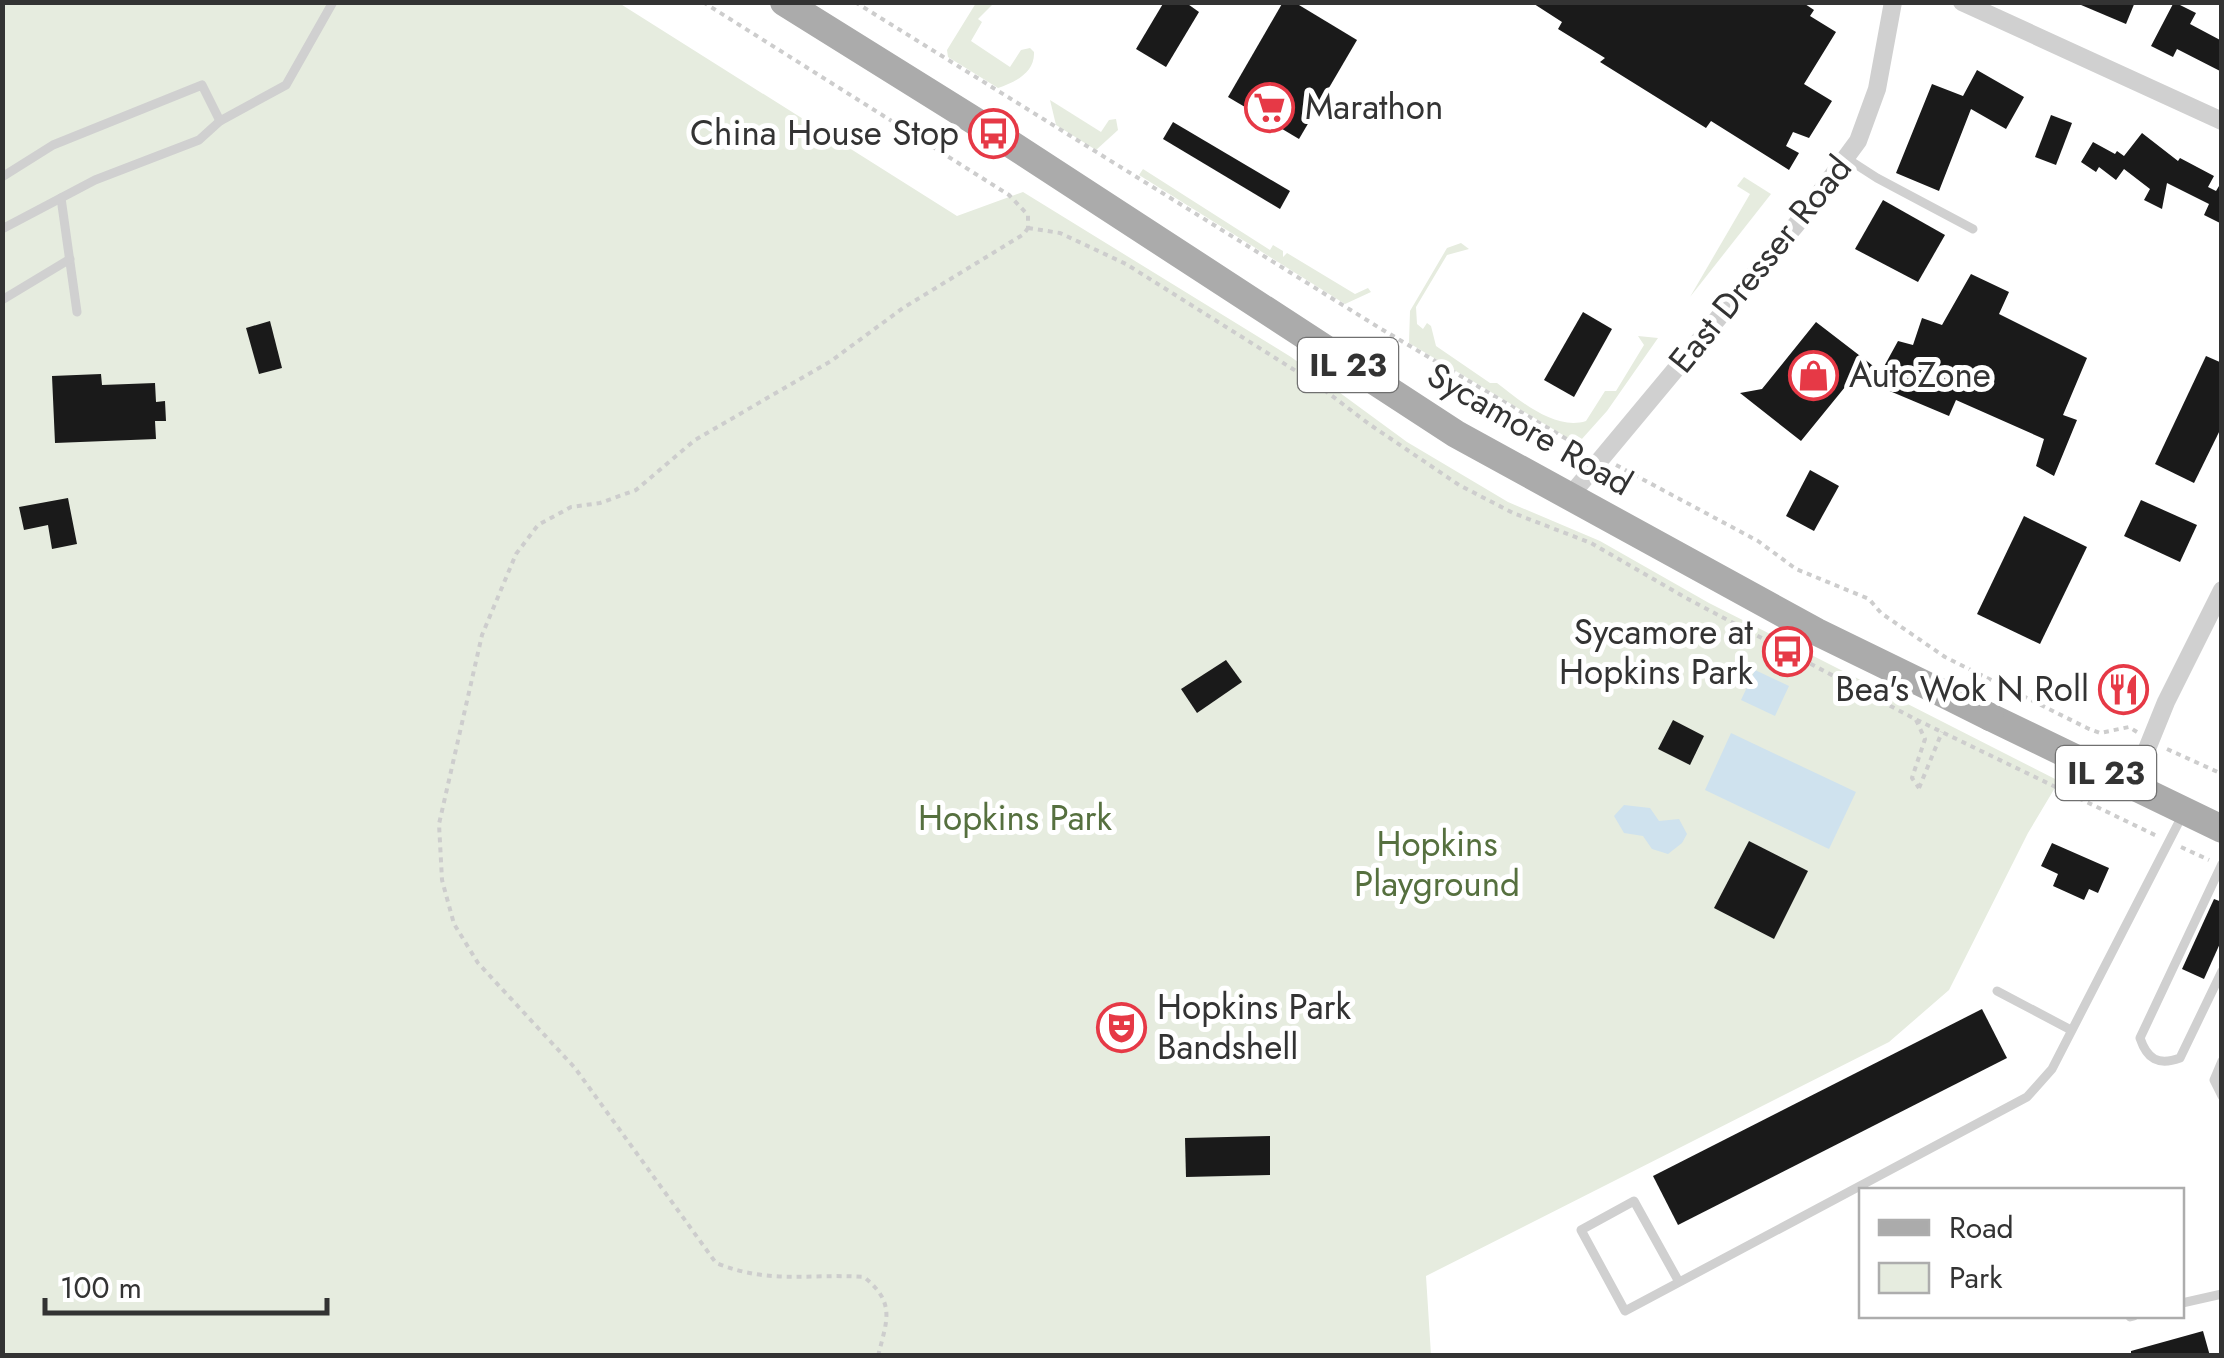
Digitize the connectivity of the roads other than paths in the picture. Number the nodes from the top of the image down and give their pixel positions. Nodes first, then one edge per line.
1 (333, 2) edge
2 (784, 2) edge
3 (1893, 2) edge
4 (1962, 2) edge
5 (220, 120) junction
6 (2222, 121) edge
7 (1846, 158) junction
8 (2, 177) edge
9 (61, 198) junction
10 (2, 229) edge
11 (1972, 229) dead end
12 (70, 259) junction
13 (2, 300) edge
14 (77, 312) dead end
15 (1570, 496) junction
16 (2222, 590) edge
17 (2132, 786) junction
18 (2184, 811) junction
19 (2222, 829) edge
20 (2221, 865) edge
21 (2222, 971) edge
22 (1997, 991) dead end
23 (2072, 1030) junction
24 (2222, 1060) edge
25 (2222, 1096) edge
26 (1679, 1282) junction
27 (2222, 1294) edge
28 (2184, 1303) edge

1 - 5 lane
2 - 15 main road, Sycamore Road / IL 23
3 - 7 street, East Dresser Road
4 - 6 street
5 - 8 lane
5 - 9 lane
7 - 11 lane
7 - 15 street, East Dresser Road
9 - 10 lane
9 - 12 lane
12 - 13 lane
12 - 14 lane
15 - 17 main road, Sycamore Road / IL 23, bridge
16 - 17 street
17 - 18 main road, Sycamore Road / IL 23
18 - 19 main road, Sycamore Road / IL 23
18 - 23 lane
20 - 21 lane
22 - 23 lane
23 - 26 lane
24 - 25 lane
26 - 26 lane
27 - 28 lane

